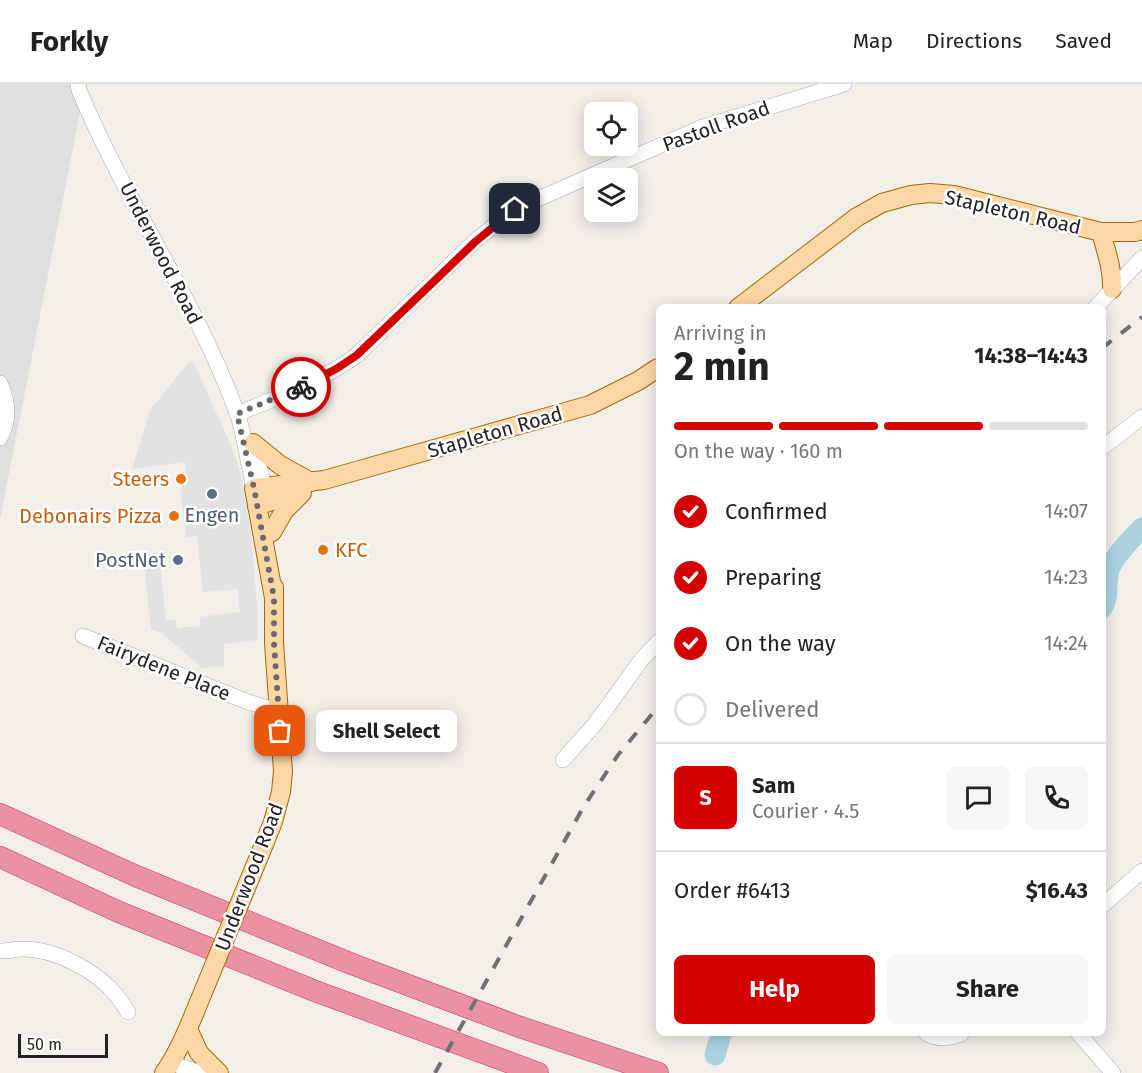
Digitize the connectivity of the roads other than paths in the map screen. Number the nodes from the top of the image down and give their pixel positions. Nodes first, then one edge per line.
1 (844, 84) edge
2 (78, 86) edge
3 (1142, 230) edge
4 (1101, 232) junction
5 (1142, 258) edge
6 (1112, 289) junction
7 (743, 304) edge
8 (1099, 304) edge
9 (656, 369) edge
10 (0, 383) edge
11 (1142, 417) edge
12 (239, 419) junction
13 (0, 438) edge
14 (253, 443) junction
15 (1106, 445) edge
16 (315, 484) junction
17 (260, 496) junction
18 (272, 532) junction
19 (274, 598) junction
20 (84, 636) dead end
21 (656, 644) edge
22 (278, 711) junction
23 (563, 760) dead end
24 (0, 814) edge
25 (0, 857) edge
26 (1142, 871) edge
27 (1106, 902) edge
28 (0, 951) edge
29 (128, 1012) dead end
30 (191, 1022) junction
31 (931, 1036) edge
32 (954, 1036) edge
33 (1081, 1036) edge
34 (168, 1068) edge
35 (201, 1073) edge
36 (219, 1073) edge
37 (538, 1073) edge
38 (658, 1073) edge
39 (1113, 1073) edge

1 - 12 street, Pastoll Road
2 - 12 street, Underwood Road
3 - 4 main road, Stapleton Road
4 - 6 main road
4 - 7 main road, Stapleton Road
5 - 6 street
6 - 8 street
9 - 16 main road, Stapleton Road
10 - 13 street
11 - 15 street
12 - 14 street, Underwood Road
12 - 17 street, Underwood Road
14 - 16 main road
14 - 17 street, Underwood Road
16 - 17 main road, Stapleton Road
16 - 18 main road
17 - 18 main road, Underwood Road
17 - 19 main road, Underwood Road
18 - 19 main road, Underwood Road
19 - 22 main road, Underwood Road
20 - 22 street, Fairydene Place
21 - 23 street
22 - 30 main road, Underwood Road, bridge
24 - 38 highway
25 - 37 highway
26 - 27 street
28 - 29 street
30 - 34 main road, Underwood Road
30 - 36 main road
31 - 32 street
33 - 39 street
34 - 35 street

